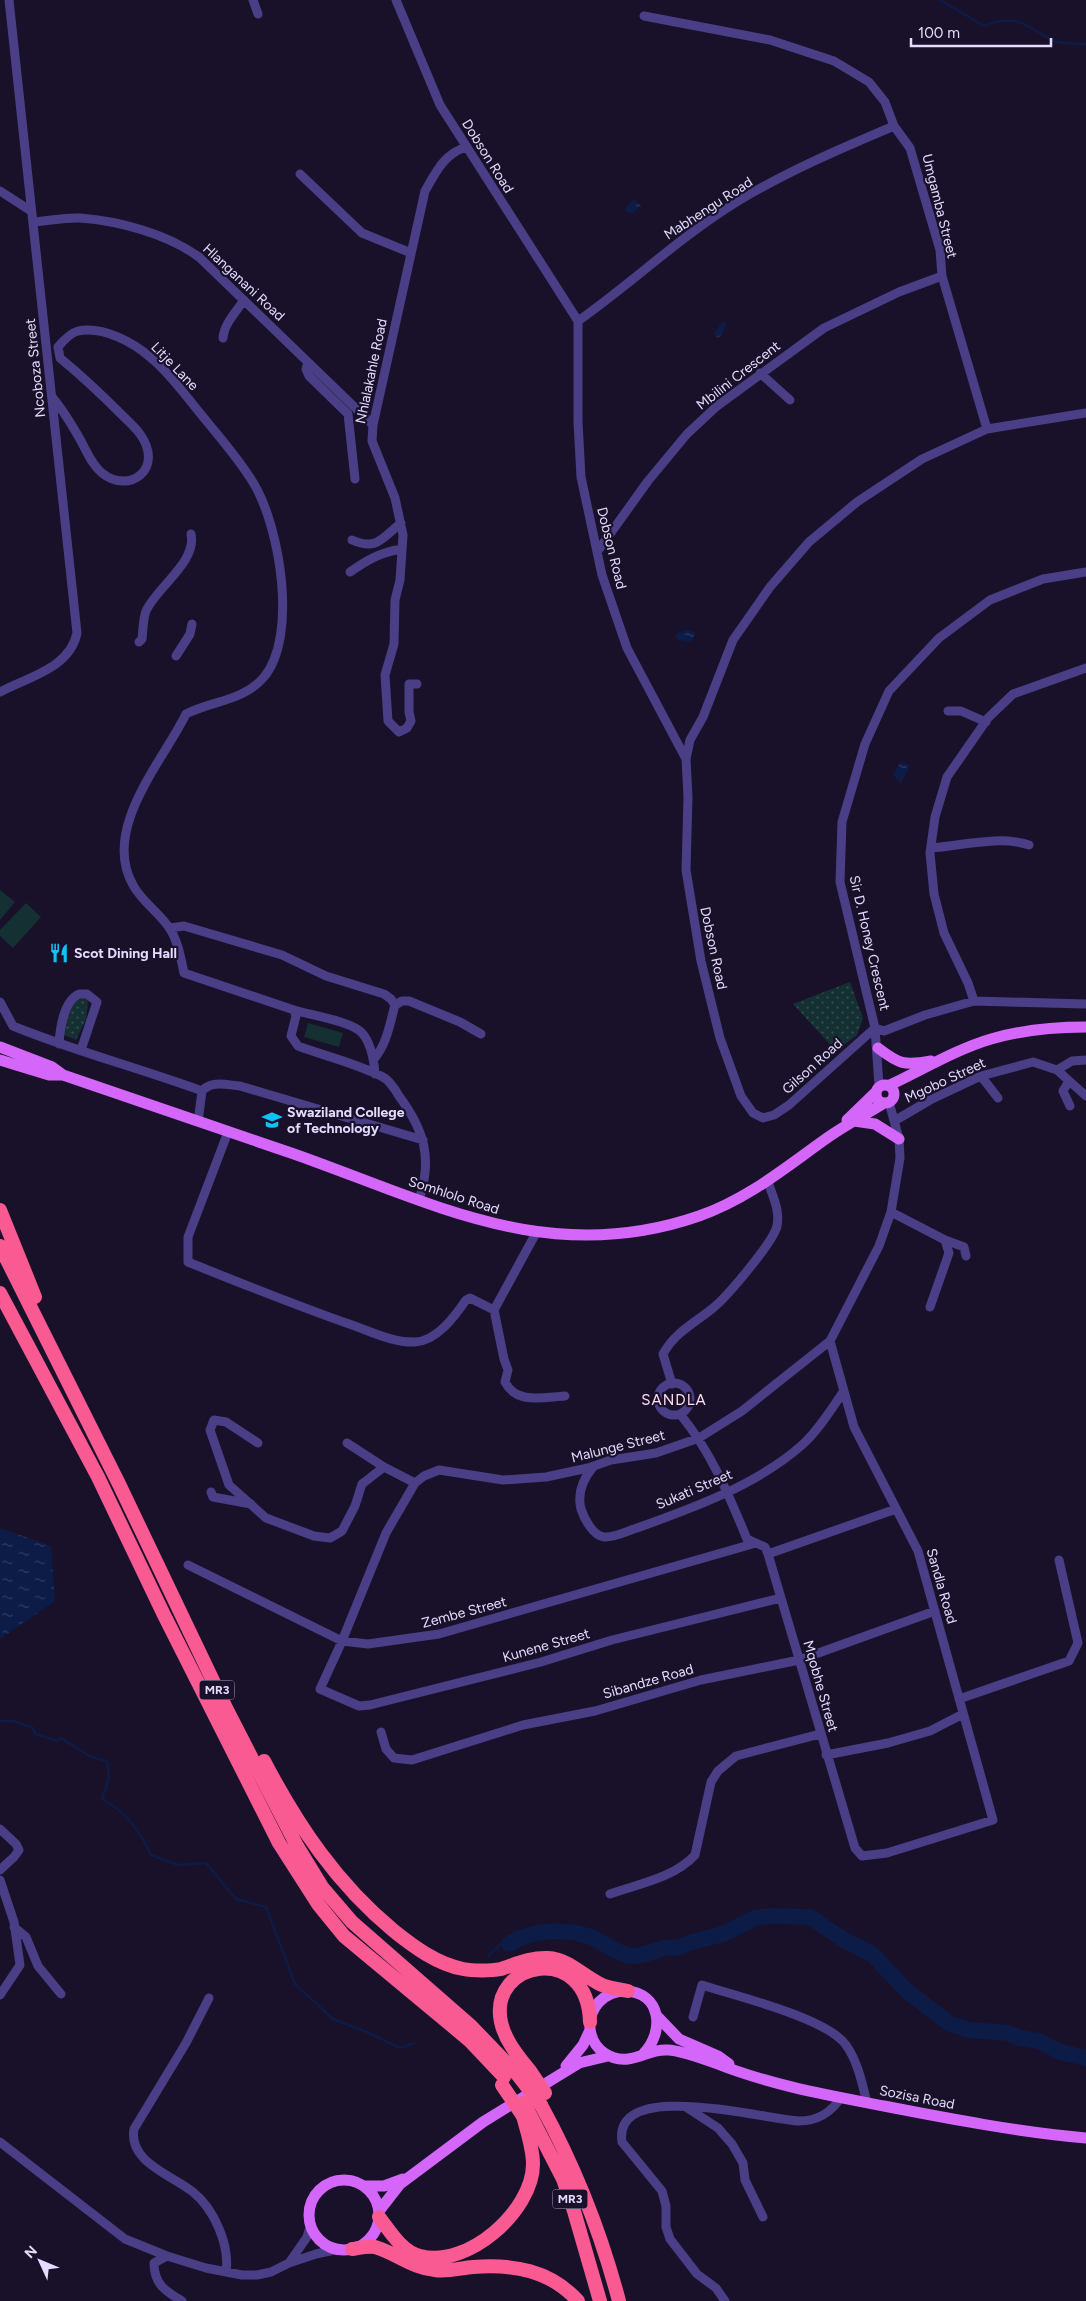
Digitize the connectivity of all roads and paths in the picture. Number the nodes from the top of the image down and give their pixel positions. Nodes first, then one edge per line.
1 (9, 0) edge
2 (253, 0) edge
3 (396, 0) edge
4 (258, 14) dead end
5 (644, 16) dead end
6 (894, 126) junction
7 (466, 147) junction
8 (300, 174) dead end
9 (0, 191) edge
10 (31, 210) junction
11 (34, 222) junction
12 (411, 253) junction
13 (942, 276) junction
14 (244, 300) junction
15 (578, 321) junction
16 (223, 338) dead end
17 (308, 362) junction
18 (760, 373) junction
19 (52, 397) junction
20 (790, 400) dead end
21 (1086, 413) edge
22 (373, 425) junction
23 (987, 429) junction
24 (356, 479) dead end
25 (400, 523) junction
26 (191, 534) dead end
27 (352, 540) dead end
28 (402, 549) junction
29 (597, 552) junction
30 (350, 572) dead end
31 (1086, 572) edge
32 (192, 624) dead end
33 (139, 642) dead end
34 (176, 656) dead end
35 (1086, 668) edge
36 (417, 684) dead end
37 (0, 692) edge
38 (948, 711) dead end
39 (986, 722) junction
40 (686, 759) junction
41 (1029, 845) dead end
42 (931, 848) junction
43 (170, 928) junction
44 (974, 1001) junction
45 (0, 1002) edge
46 (395, 1004) junction
47 (1086, 1004) edge
48 (294, 1010) junction
49 (1086, 1027) edge
50 (875, 1028) junction
51 (481, 1034) dead end
52 (59, 1044) junction
53 (0, 1047) edge
54 (81, 1050) junction
55 (878, 1052) junction
56 (374, 1059) junction
57 (0, 1060) edge
58 (1086, 1060) edge
59 (935, 1063) junction
60 (1057, 1070) junction
61 (375, 1074) junction
62 (63, 1075) junction
63 (981, 1076) junction
64 (1069, 1081) junction
65 (202, 1091) junction
66 (886, 1093) junction
67 (1086, 1096) edge
68 (998, 1098) dead end
69 (1070, 1106) dead end
70 (763, 1118) joint
71 (896, 1120) junction
72 (854, 1121) junction
73 (198, 1122) junction
74 (228, 1132) junction
75 (829, 1137) junction
76 (900, 1139) junction
77 (423, 1140) junction
78 (768, 1182) junction
79 (419, 1200) junction
80 (0, 1210) edge
81 (891, 1212) junction
82 (536, 1233) junction
83 (944, 1240) junction
84 (0, 1246) edge
85 (966, 1256) dead end
86 (0, 1293) edge
87 (930, 1307) dead end
88 (494, 1310) junction
89 (830, 1341) junction
90 (672, 1384) junction
91 (71, 1388) junction
92 (844, 1391) junction
93 (565, 1396) dead end
94 (680, 1414) junction
95 (700, 1438) junction
96 (258, 1443) dead end
97 (347, 1443) dead end
98 (384, 1467) junction
99 (593, 1467) junction
100 (415, 1483) junction
101 (211, 1492) dead end
102 (727, 1492) junction
103 (251, 1504) junction
104 (896, 1509) junction
105 (756, 1543) junction
106 (768, 1554) junction
107 (1059, 1560) dead end
108 (188, 1565) dead end
109 (781, 1598) junction
110 (935, 1611) junction
111 (342, 1641) junction
112 (799, 1660) junction
113 (960, 1698) junction
114 (227, 1710) junction
115 (963, 1714) junction
116 (381, 1732) dead end
117 (820, 1734) junction
118 (826, 1755) junction
119 (993, 1820) joint
120 (0, 1829) edge
121 (0, 1870) edge
122 (0, 1880) edge
123 (610, 1894) dead end
124 (14, 1928) junction
125 (628, 1991) junction
126 (0, 1994) edge
127 (62, 1994) dead end
128 (209, 1998) dead end
129 (657, 2016) junction
130 (693, 2017) dead end
131 (590, 2026) junction
132 (644, 2052) junction
133 (608, 2056) junction
134 (745, 2075) junction
135 (556, 2076) junction
136 (513, 2077) junction
137 (841, 2098) junction
138 (867, 2103) junction
139 (685, 2107) junction
140 (523, 2110) junction
141 (1086, 2138) edge
142 (0, 2142) edge
143 (417, 2171) junction
144 (364, 2186) junction
145 (379, 2214) junction
146 (762, 2217) dead end
147 (311, 2224) junction
148 (346, 2249) junction
149 (166, 2256) junction
150 (289, 2263) junction
151 (226, 2272) junction
152 (182, 2301) edge
153 (578, 2301) edge
154 (600, 2301) edge
155 (619, 2301) edge
156 (726, 2301) edge

1 - 10 street, Ncoboza Street
2 - 4 street
3 - 7 street, Dobson Road
5 - 6 street, Umgamba Street
6 - 13 street, Umgamba Street
6 - 15 street, Mabhengu Road
7 - 12 street, Nhlalakahle Road
7 - 15 street, Dobson Road
8 - 12 street
9 - 10 street
10 - 11 street, Ncoboza Street
11 - 14 street, Hlanganani Road
11 - 19 street, Ncoboza Street
12 - 22 street, Nhlalakahle Road
13 - 18 street, Mbilini Crescent
13 - 23 street, Umgamba Street
14 - 16 street
14 - 17 street, Hlanganani Road
15 - 29 street, Dobson Road
17 - 22 street, Hlanganani Road
17 - 24 street
18 - 20 street
18 - 29 street, Mbilini Crescent
19 - 37 street, Ncoboza Street
19 - 43 street, Litje Lane
21 - 23 street
22 - 25 street, Nhlalakahle Road
23 - 40 street
25 - 27 street
25 - 28 street, Nhlalakahle Road
26 - 33 street
28 - 30 street
28 - 36 street, Nhlalakahle Road
29 - 40 street, Dobson Road
31 - 50 street, Sir D. Honey Crescent
32 - 34 street
35 - 39 street
38 - 39 street
39 - 42 street
40 - 70 street, Dobson Road
41 - 42 street
42 - 44 street
43 - 46 street
43 - 48 street
44 - 47 street
44 - 50 street
45 - 52 street
46 - 51 street
46 - 56 street
48 - 56 street
48 - 61 street
49 - 59 main road, Somhlolo Road
50 - 55 street, Sir D. Honey Crescent
50 - 70 street, Gilson Road
52 - 54 street
52 - 54 street
53 - 62 main road, Somhlolo Road
54 - 65 street
55 - 59 main road
55 - 66 street, Sir D. Honey Crescent
56 - 61 street
57 - 62 main road, Somhlolo Road
58 - 60 street
59 - 66 main road, Somhlolo Road
60 - 63 street, Mgobo Street
60 - 64 street, Mgobo Street
61 - 77 street
62 - 73 main road, Somhlolo Road
63 - 68 street
63 - 71 street, Mgobo Street
64 - 67 street, Mgobo Street
64 - 69 street
65 - 73 street
65 - 77 street
66 - 71 street, Malunge Street
66 - 72 main road, Somhlolo Road
66 - 75 main road, Somhlolo Road
71 - 76 street, Malunge Street
72 - 75 main road, Somhlolo Road
72 - 76 main road
73 - 74 main road, Somhlolo Road
74 - 79 main road, Somhlolo Road
74 - 88 street
75 - 78 main road, Somhlolo Road
76 - 81 street, Malunge Street
77 - 79 street
78 - 82 main road, Somhlolo Road
78 - 90 street
79 - 82 main road, Somhlolo Road
80 - 91 highway
81 - 83 street
81 - 89 street, Malunge Street
82 - 88 street
83 - 85 street
83 - 87 street
84 - 91 highway, MR3
86 - 136 highway, MR3
88 - 93 street
89 - 92 street, Sandla Road
89 - 95 street, Malunge Street
90 - 94 street
90 - 94 street
91 - 114 highway, MR3
92 - 102 street, Sukati Street
92 - 104 street, Sandla Road
94 - 95 street
95 - 99 street, Malunge Street
95 - 102 street
96 - 103 street
97 - 98 street
98 - 100 street
98 - 103 street
99 - 100 street, Malunge Street
99 - 102 street, Sukati Street
100 - 111 street
101 - 103 street
102 - 105 street
104 - 106 street
104 - 110 street, Sandla Road
105 - 106 street
105 - 111 street, Zembe Street
106 - 109 street, Mqobhe Street
107 - 113 street
108 - 111 street, Zembe Street
109 - 111 street, Kunene Street
109 - 112 street, Mqobhe Street
110 - 112 street, Sibandze Road
110 - 113 street, Sandla Road
112 - 116 street, Sibandze Road
112 - 117 street, Mqobhe Street
113 - 115 street, Sandla Road
114 - 125 highway
114 - 136 highway, MR3
115 - 118 street
115 - 119 street, Sandla Road
117 - 118 street, Mqobhe Street
117 - 123 street
118 - 119 street, Mqobhe Street
120 - 121 street
122 - 124 street
124 - 126 street
124 - 127 street
125 - 129 main road
125 - 131 main road
128 - 151 street
129 - 132 main road
129 - 134 main road
130 - 138 street
131 - 133 main road
131 - 135 main road
131 - 136 highway
132 - 133 main road
132 - 134 main road
133 - 135 main road
134 - 137 main road, Sozisa Road
135 - 143 main road
136 - 140 highway, bridge
136 - 155 highway, MR3, bridge
137 - 138 main road, Sozisa Road
137 - 139 street
138 - 141 main road, Sozisa Road
139 - 146 street
139 - 156 street
140 - 145 highway
140 - 154 highway, MR3
142 - 149 street
143 - 144 main road
143 - 145 main road
144 - 145 main road
144 - 147 main road
145 - 148 main road
147 - 148 main road
147 - 150 street
148 - 150 street
148 - 153 highway
149 - 151 street
149 - 152 street
150 - 151 street

